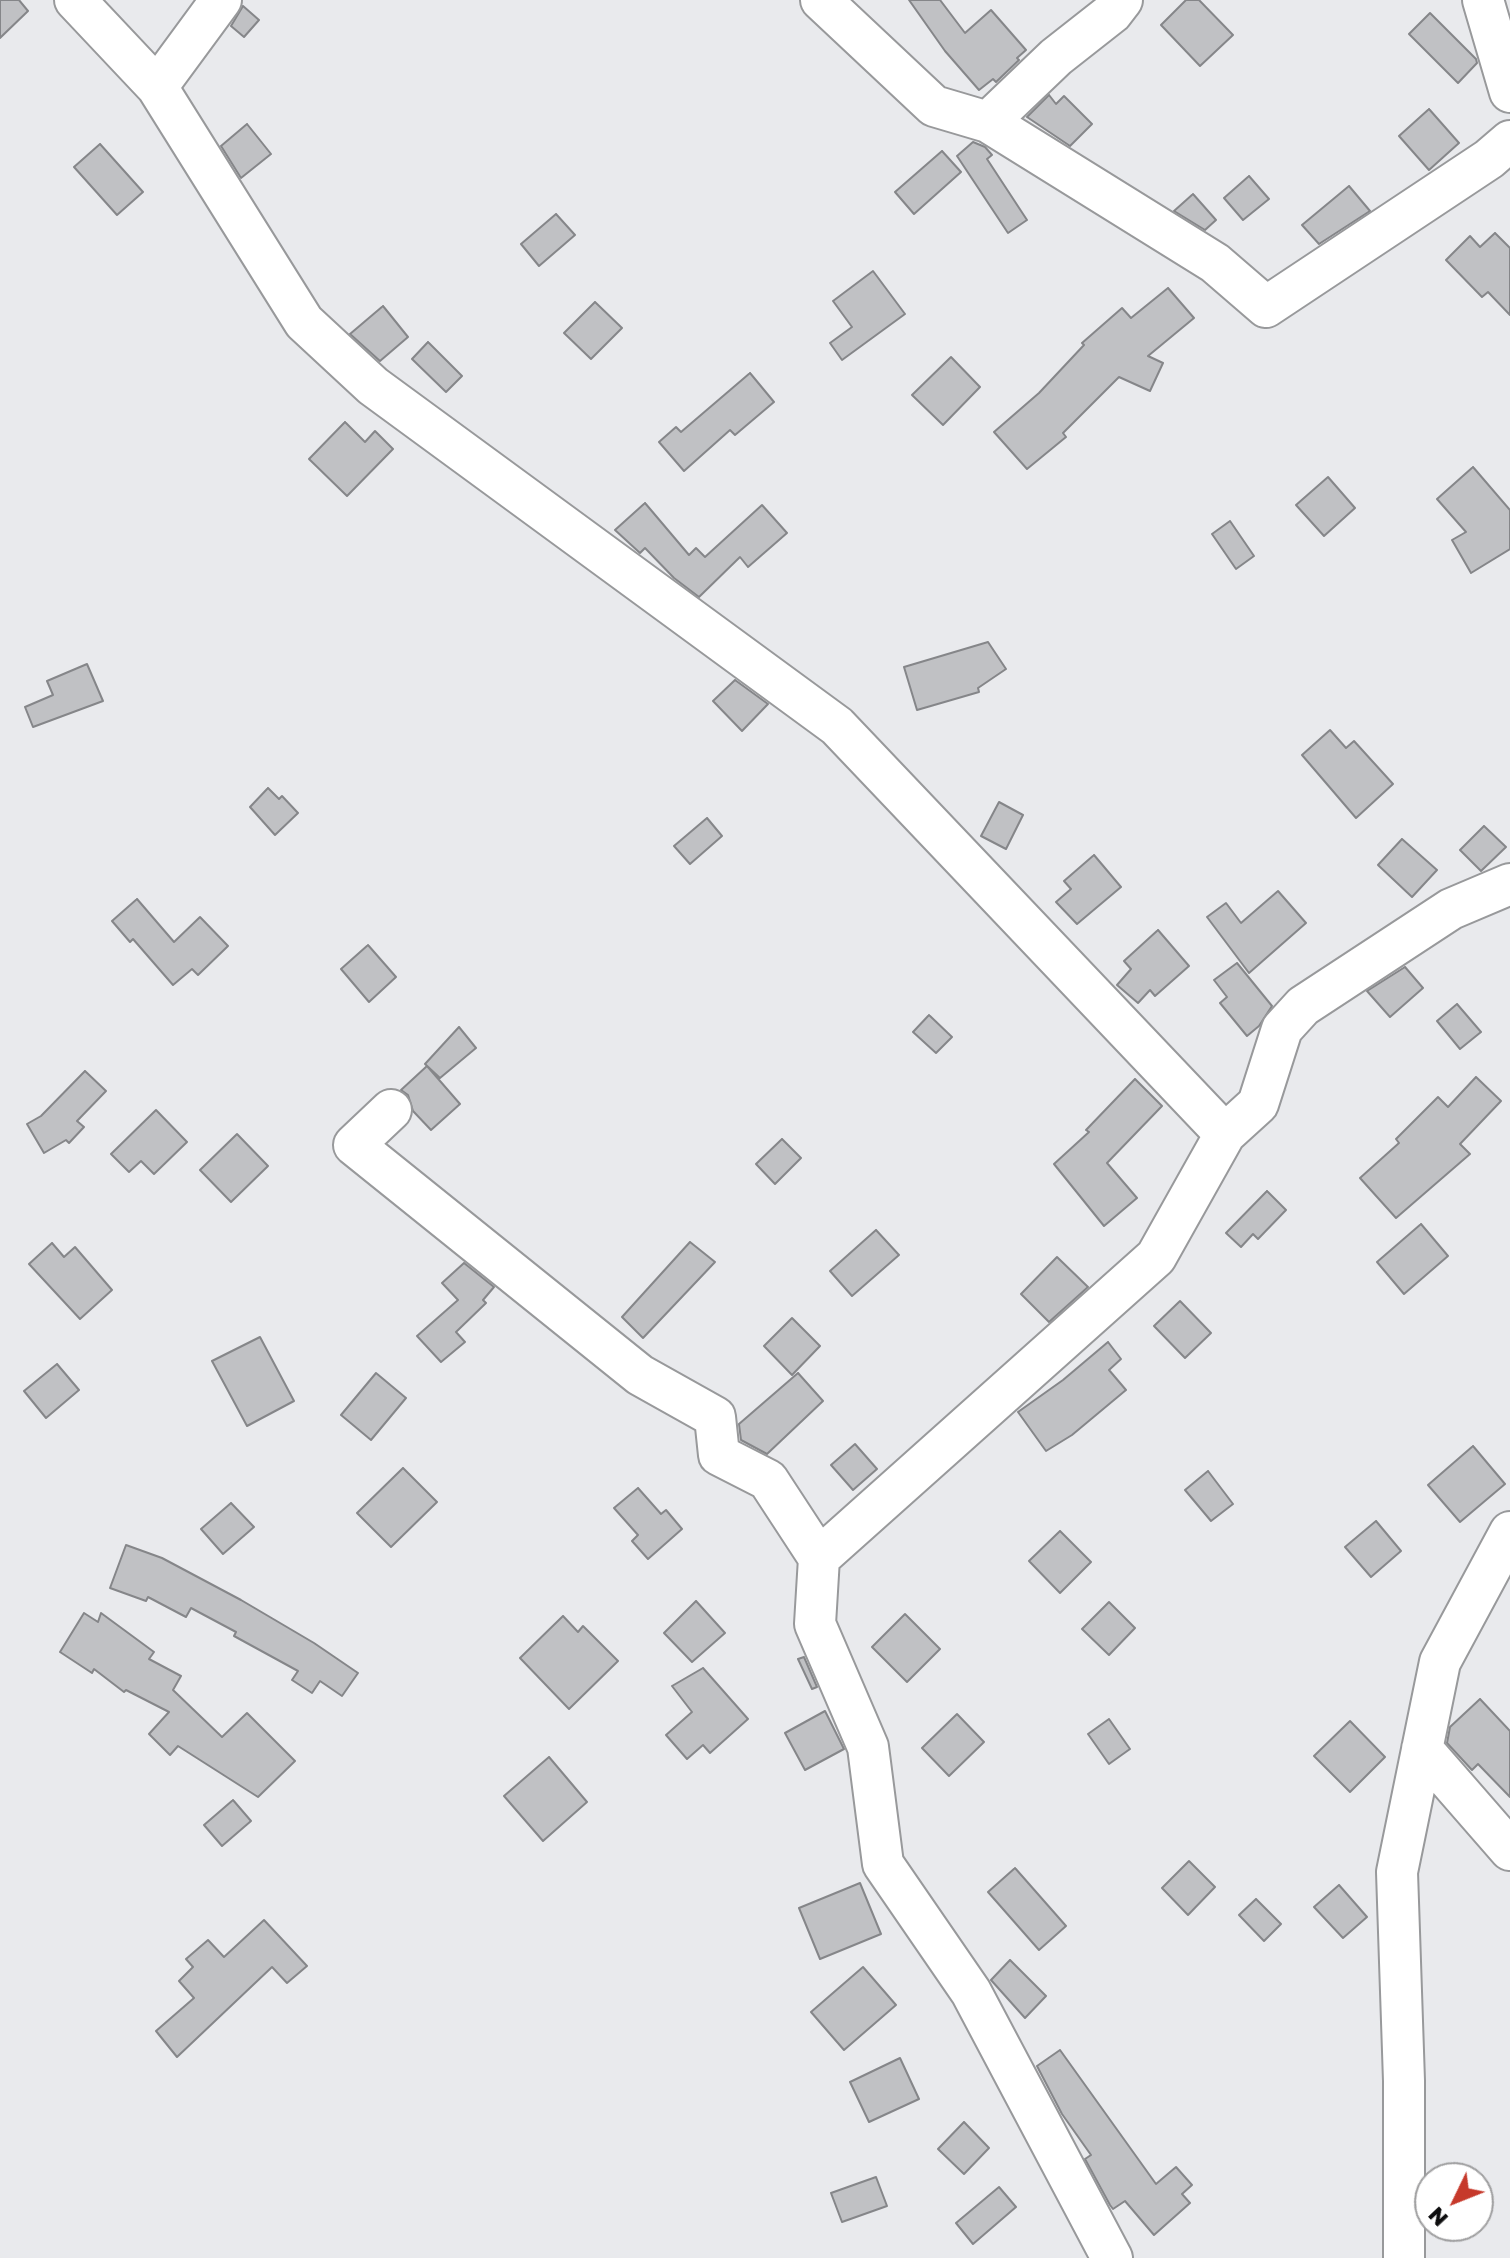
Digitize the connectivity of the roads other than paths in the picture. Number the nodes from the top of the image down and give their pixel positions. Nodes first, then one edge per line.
1 (75, 0) edge
2 (221, 0) edge
3 (821, 0) edge
4 (1122, 0) edge
5 (1483, 0) edge
6 (157, 87) junction
7 (1510, 92) edge
8 (988, 122) junction
9 (1510, 141) edge
10 (1510, 884) edge
11 (391, 1110) dead end
12 (1225, 1134) junction
13 (1510, 1532) edge
14 (819, 1558) junction
15 (1422, 1749) junction
16 (1510, 1850) edge
17 (1112, 2258) edge
18 (1404, 2258) edge

1 - 6 street
2 - 6 street
3 - 8 street
4 - 8 street
5 - 7 street
6 - 12 street
8 - 9 street
10 - 12 street
11 - 14 street
12 - 14 street
13 - 15 street
14 - 17 street
15 - 16 street
15 - 18 street

